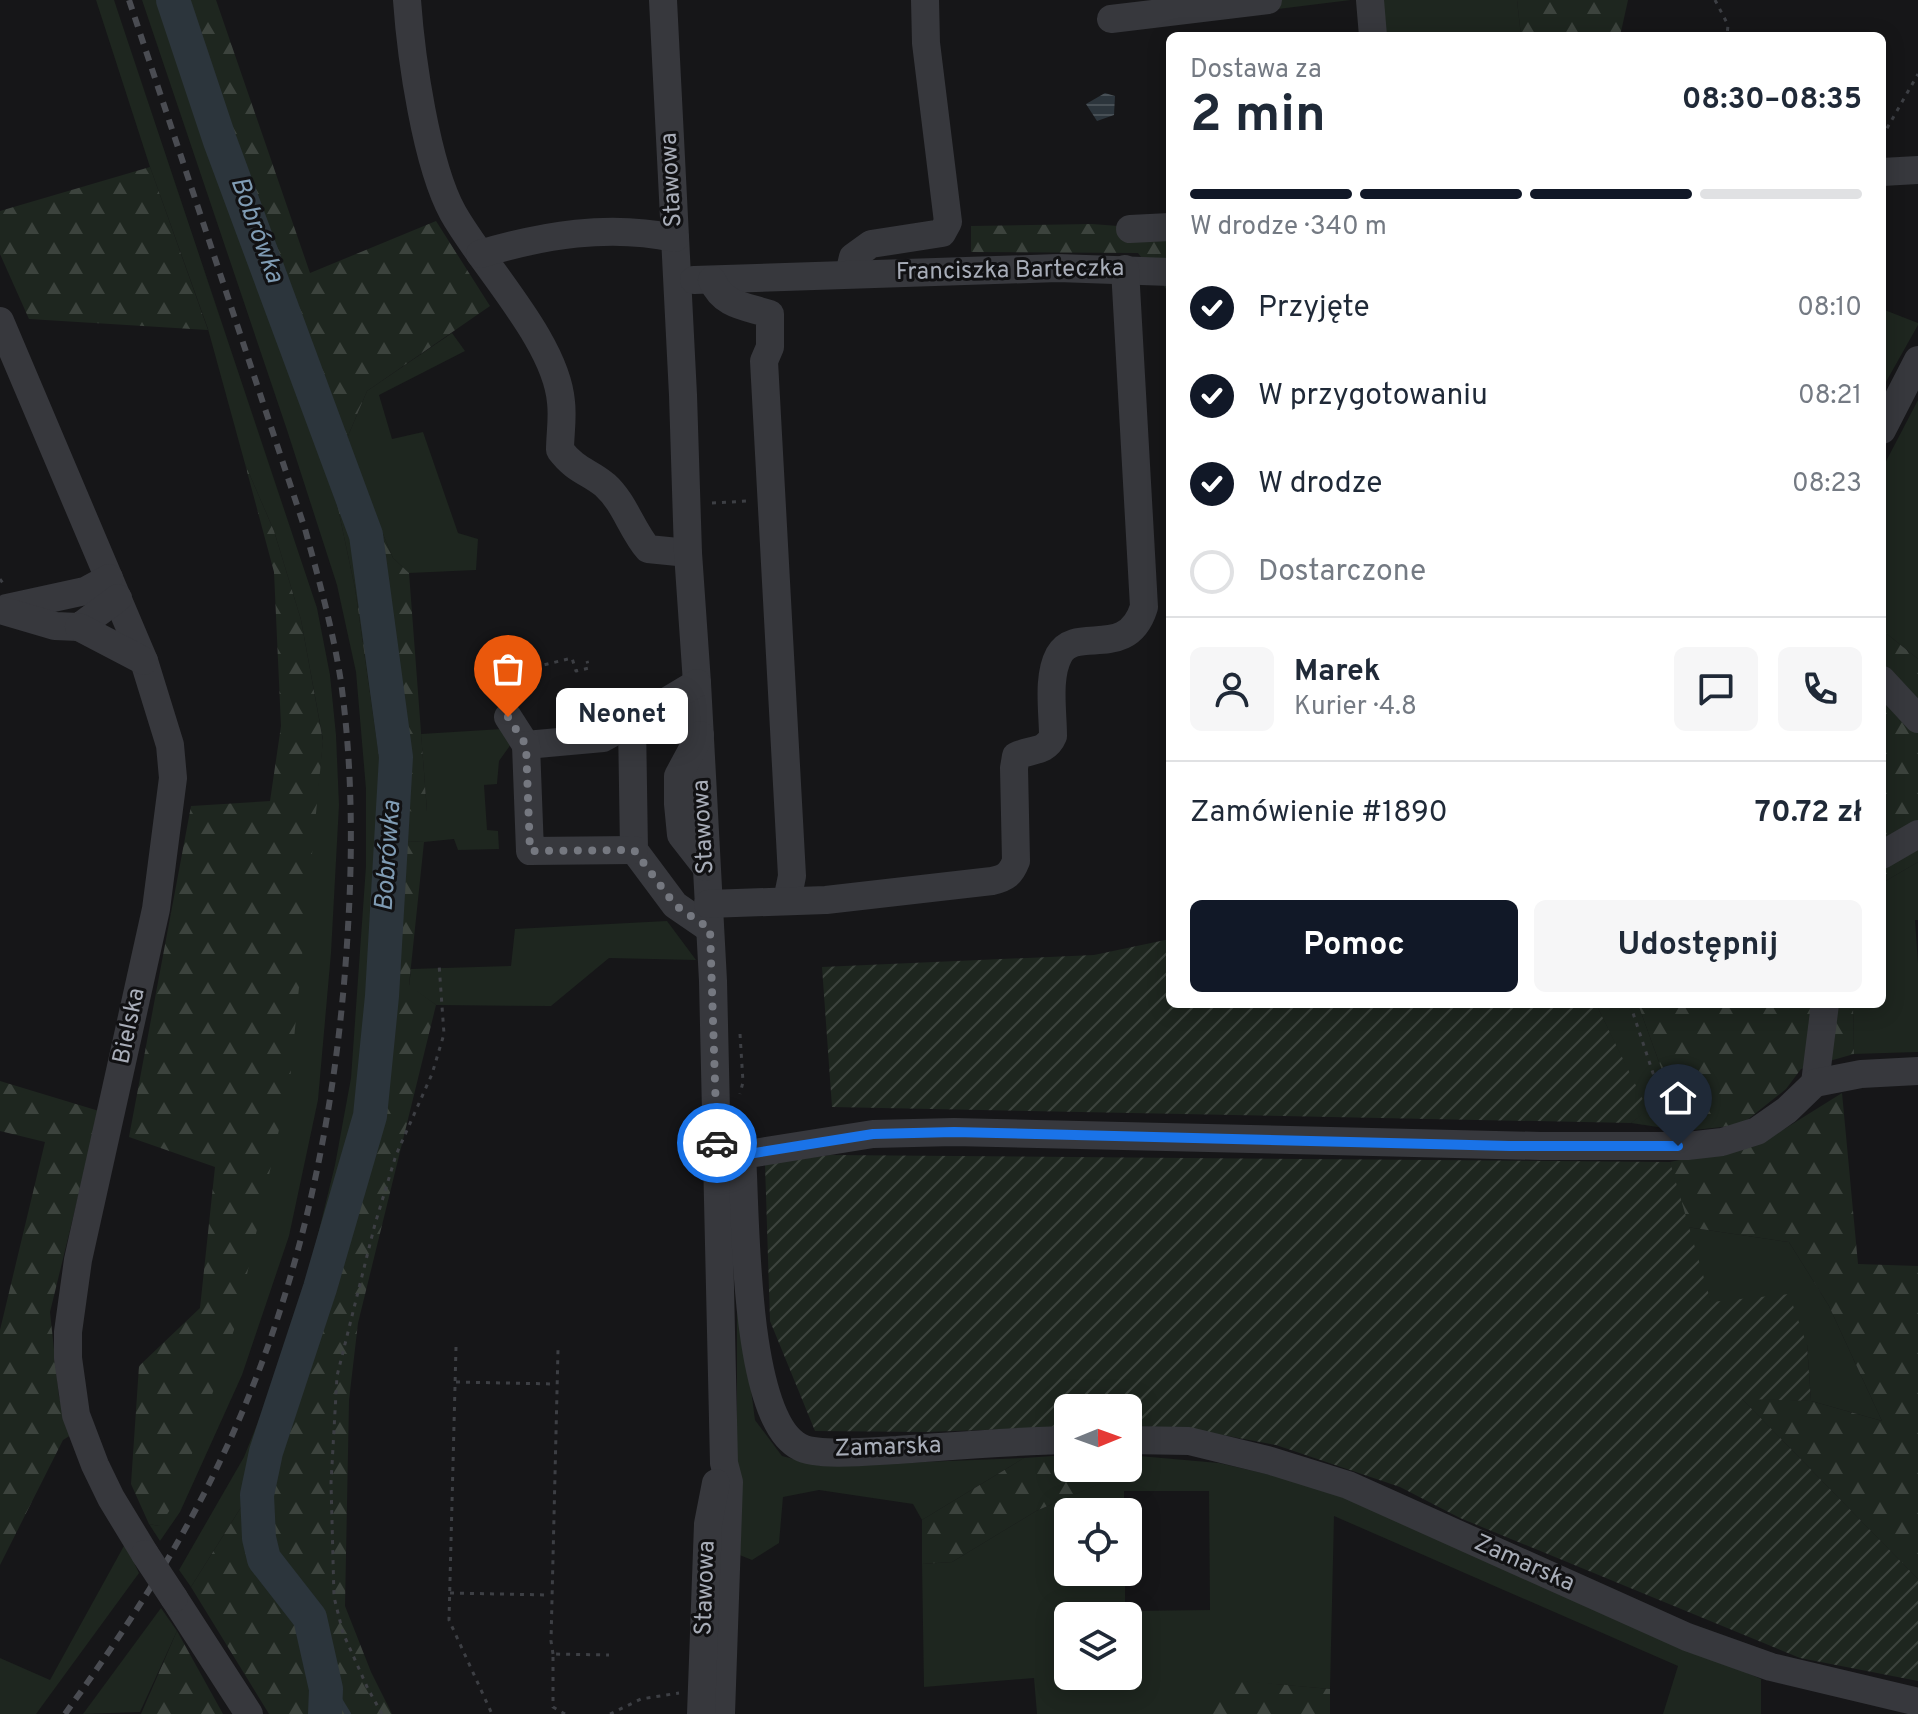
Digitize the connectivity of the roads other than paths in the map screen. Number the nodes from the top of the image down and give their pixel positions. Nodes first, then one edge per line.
1 (407, 0) edge
2 (663, 0) edge
3 (925, 0) edge
4 (1268, 0) edge
5 (1370, 0) edge
6 (1111, 19) dead end
7 (1373, 32) edge
8 (1918, 170) edge
9 (1886, 172) edge
10 (1166, 227) edge
11 (1130, 229) dead end
12 (675, 238) junction
13 (480, 254) junction
14 (1125, 269) junction
15 (1166, 272) edge
16 (849, 274) junction
17 (677, 280) junction
18 (712, 280) junction
19 (0, 321) edge
20 (1918, 360) edge
21 (1886, 422) edge
22 (688, 553) junction
23 (113, 588) junction
24 (0, 610) edge
25 (79, 627) junction
26 (144, 661) junction
27 (697, 683) junction
28 (1886, 684) edge
29 (508, 717) dead end
30 (1918, 719) edge
31 (632, 722) junction
32 (526, 745) junction
33 (1918, 834) edge
34 (634, 850) junction
35 (1886, 853) edge
36 (787, 901) junction
37 (709, 916) junction
38 (1824, 1008) edge
39 (1918, 1071) edge
40 (1815, 1083) junction
41 (730, 1155) junction
42 (1142, 1440) edge
43 (1054, 1441) edge
44 (724, 1463) junction
45 (1918, 1702) edge
46 (249, 1714) edge
47 (701, 1714) edge
48 (721, 1714) edge

1 - 13 street
2 - 12 street, Stawowa
3 - 16 street, Franciszka Barteczka
4 - 6 street
5 - 7 street
8 - 9 street
10 - 11 street
12 - 13 street
12 - 17 street, Stawowa
13 - 22 street
14 - 15 street, Franciszka Barteczka
14 - 16 street, Franciszka Barteczka
14 - 36 street
16 - 18 street, Franciszka Barteczka
17 - 18 street, Franciszka Barteczka
17 - 22 street, Stawowa
18 - 36 street
19 - 23 street, Bielska
20 - 21 street
22 - 27 street, Stawowa
23 - 24 street
23 - 25 street
23 - 26 street, Bielska
24 - 25 street
25 - 26 street
26 - 46 street, Bielska, bridge
27 - 31 street
27 - 37 street, Stawowa
28 - 30 street
29 - 32 street
31 - 32 street
31 - 34 street
32 - 34 street
33 - 35 street
34 - 37 street
36 - 37 street
37 - 41 street, Stawowa
38 - 40 street
39 - 40 street
40 - 41 street
41 - 43 street, Zamarska
41 - 44 street, Stawowa
42 - 45 street, Zamarska
44 - 47 street, Stawowa
44 - 48 street, Stawowa

